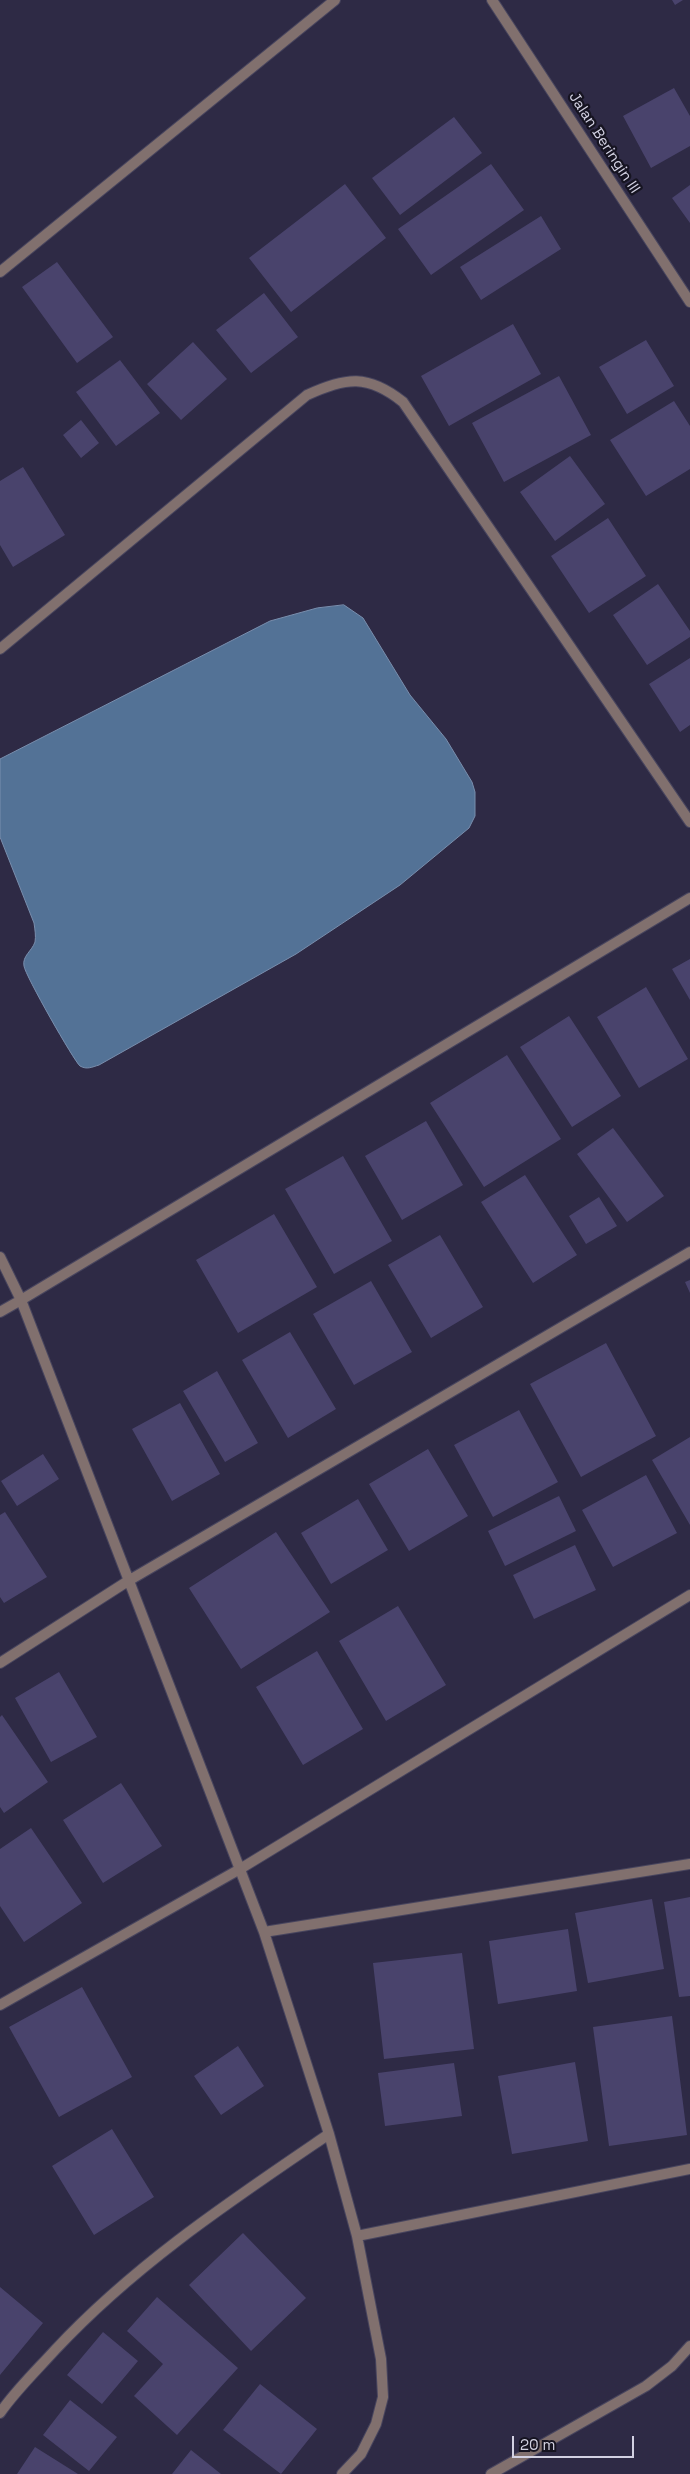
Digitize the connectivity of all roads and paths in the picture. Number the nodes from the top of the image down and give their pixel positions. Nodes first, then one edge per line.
1 (335, 0) edge
2 (492, 0) edge
3 (0, 272) edge
4 (690, 302) edge
5 (0, 649) edge
6 (690, 822) edge
7 (690, 898) edge
8 (690, 1252) edge
9 (0, 1258) edge
10 (21, 1300) junction
11 (0, 1312) edge
12 (128, 1581) junction
13 (690, 1595) edge
14 (0, 1663) edge
15 (690, 1864) edge
16 (240, 1869) junction
17 (264, 1932) junction
18 (0, 2005) edge
19 (329, 2134) junction
20 (690, 2169) edge
21 (357, 2236) junction
22 (690, 2346) edge
23 (0, 2413) edge
24 (342, 2474) edge
25 (491, 2474) edge

1 - 3 street
2 - 4 street, Jalan Beringin III
5 - 6 street
7 - 10 street
8 - 12 street
9 - 10 street
10 - 11 street
10 - 12 street
12 - 14 street
12 - 16 street
13 - 16 street
15 - 17 street
16 - 17 street
16 - 18 street
17 - 19 street
19 - 21 street
19 - 23 street
20 - 21 street
21 - 24 street
22 - 25 street

